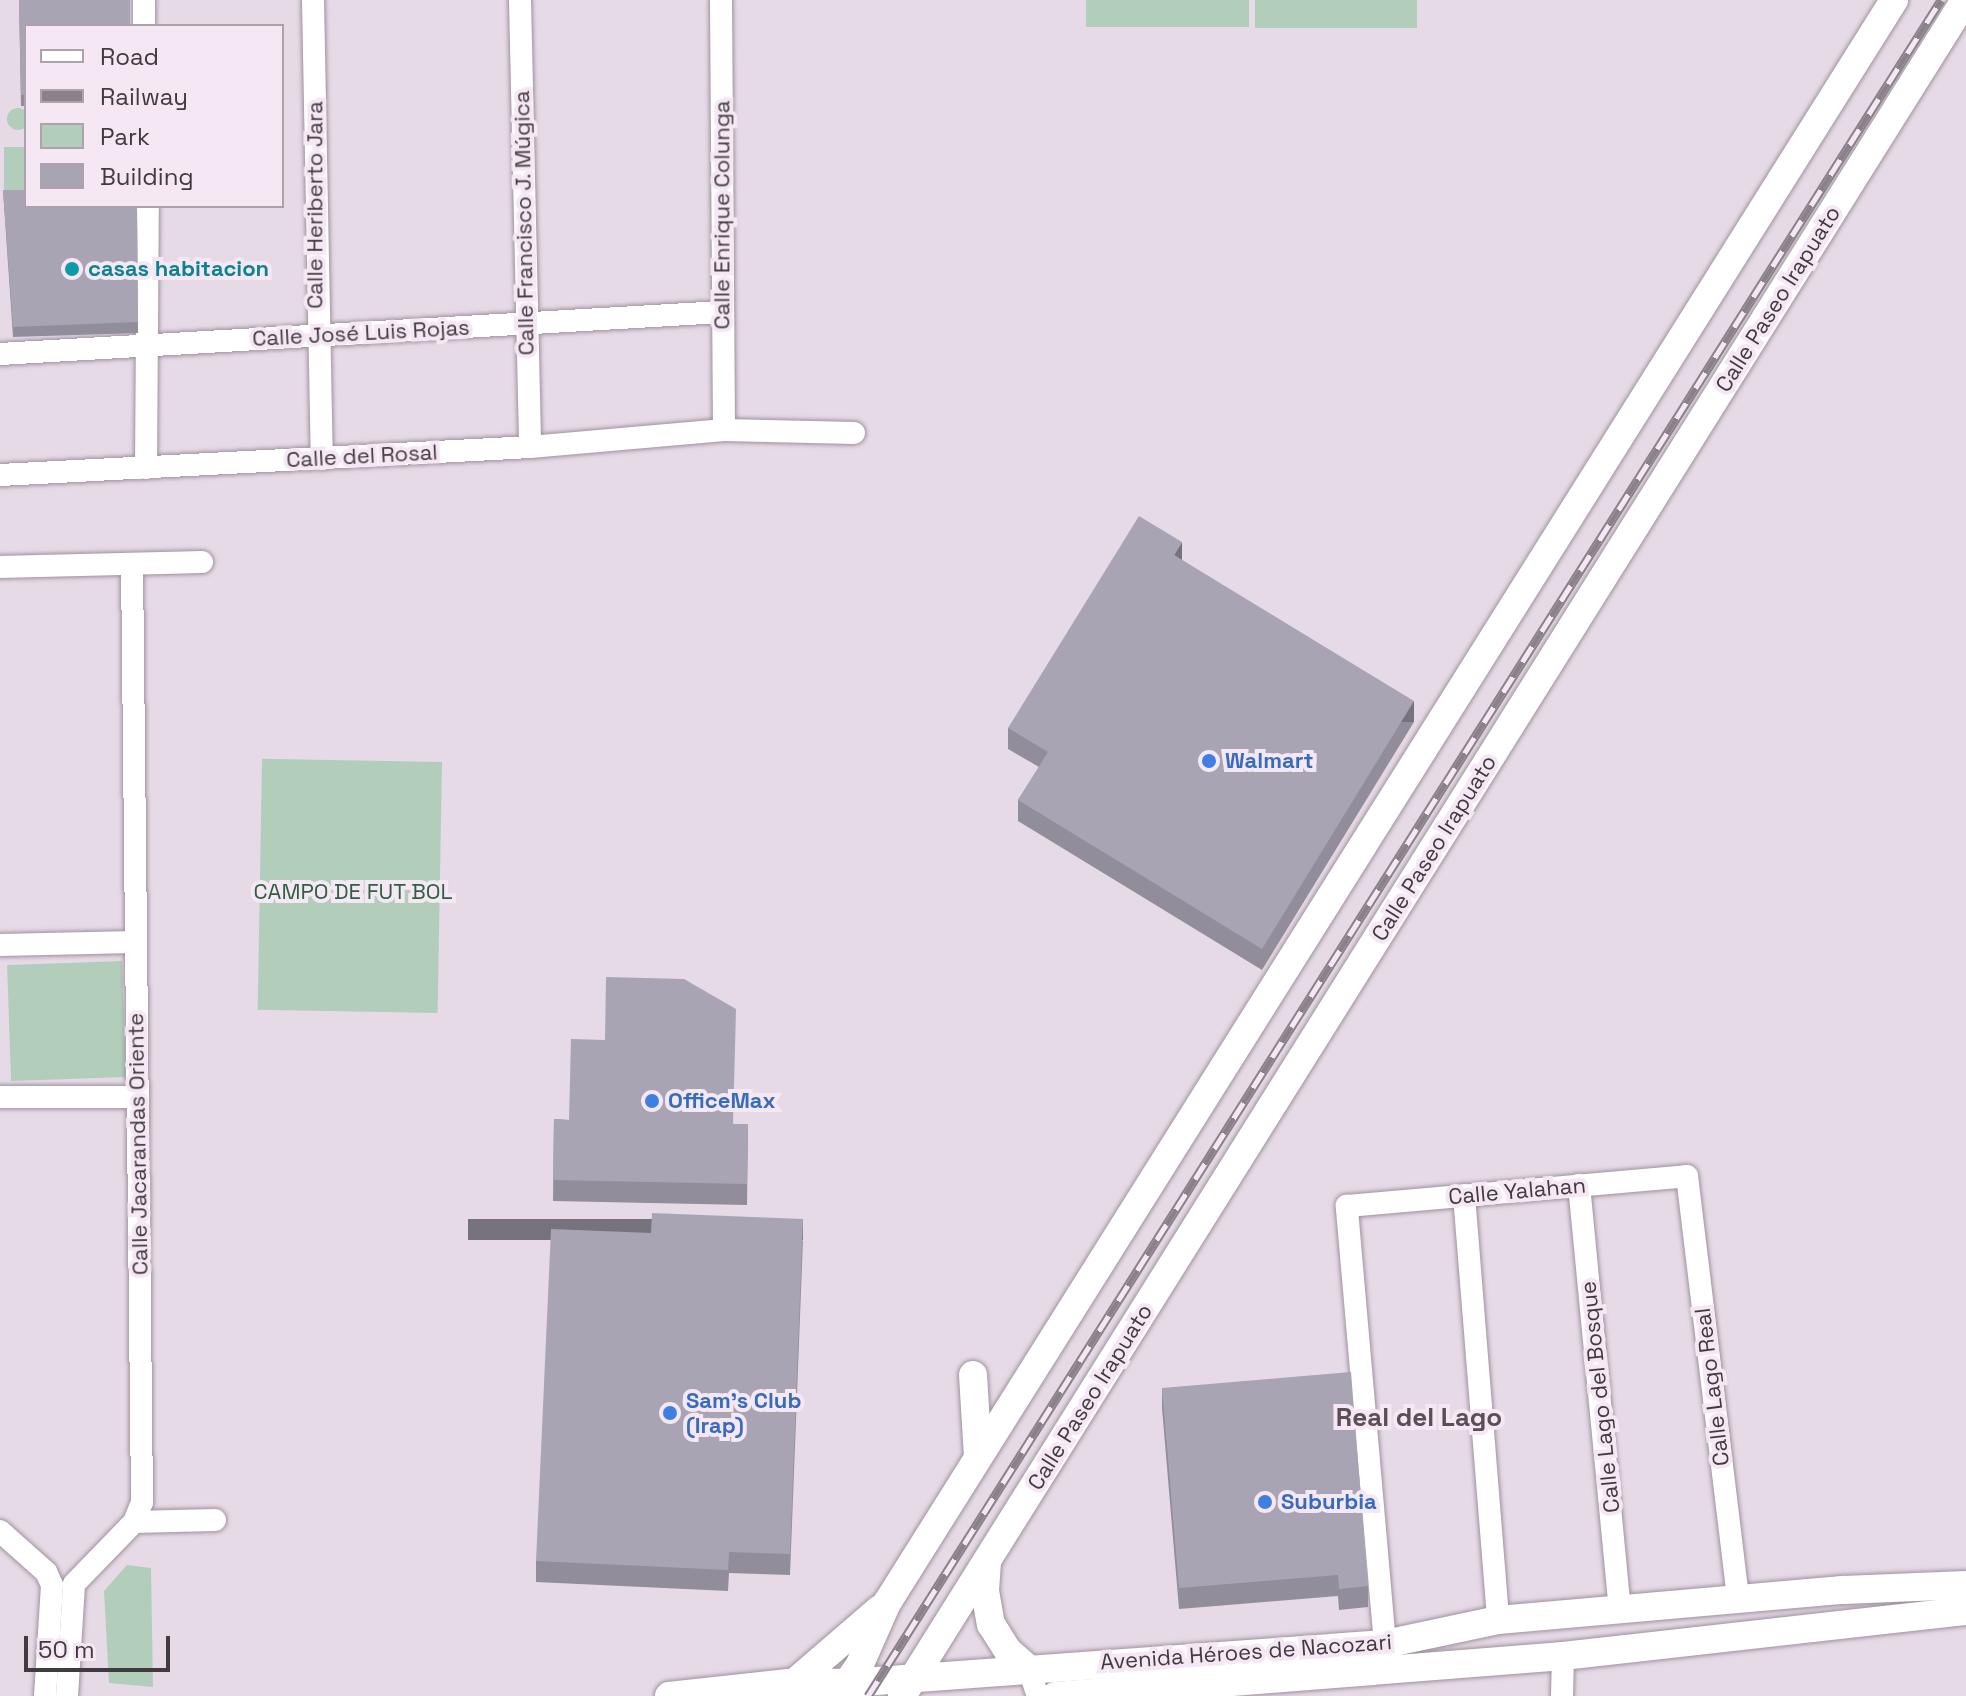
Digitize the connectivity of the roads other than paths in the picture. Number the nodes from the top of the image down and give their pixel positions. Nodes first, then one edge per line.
1 (144, 0) edge
2 (313, 0) edge
3 (520, 0) edge
4 (721, 0) edge
5 (1894, 0) edge
6 (1965, 0) edge
7 (144, 24) edge
8 (148, 208) edge
9 (722, 312) junction
10 (525, 326) junction
11 (316, 333) junction
12 (150, 346) junction
13 (0, 354) edge
14 (724, 430) junction
15 (854, 433) dead end
16 (530, 447) junction
17 (322, 459) junction
18 (146, 468) junction
19 (0, 475) edge
20 (202, 562) dead end
21 (132, 565) junction
22 (0, 567) edge
23 (135, 942) junction
24 (0, 945) edge
25 (0, 1097) edge
26 (138, 1097) junction
27 (1687, 1176) joint
28 (1579, 1185) junction
29 (1464, 1195) junction
30 (973, 1375) dead end
31 (978, 1457) junction
32 (215, 1520) dead end
33 (134, 1522) junction
34 (0, 1531) edge
35 (987, 1561) junction
36 (1966, 1585) edge
37 (1738, 1599) junction
38 (887, 1603) junction
39 (1620, 1608) junction
40 (1966, 1611) edge
41 (1498, 1620) junction
42 (1385, 1644) junction
43 (1563, 1656) junction
44 (1029, 1669) junction
45 (795, 1682) junction
46 (909, 1686) edge
47 (843, 1689) edge
48 (713, 1693) edge
49 (45, 1696) edge
50 (67, 1696) edge
51 (669, 1696) edge
52 (1038, 1696) edge
53 (1055, 1696) edge
54 (1562, 1696) edge

1 - 7 street
2 - 11 street, Calle Heriberto Jara
3 - 10 street, Calle Francisco J. Múgica
4 - 9 street, Calle Enrique Colunga
5 - 31 main road
6 - 35 main road, Calle Paseo Irapuato
8 - 12 street
9 - 10 street, Calle José Luis Rojas
9 - 14 street, Calle Enrique Colunga
10 - 11 street, Calle José Luis Rojas
10 - 16 street, Calle Francisco J. Múgica
11 - 12 street, Calle José Luis Rojas
11 - 17 street, Calle Heriberto Jara
12 - 13 street, Calle José Luis Rojas
12 - 18 street
14 - 15 street, Calle del Rosal
14 - 16 street, Calle del Rosal
16 - 17 street, Calle del Rosal
17 - 18 street, Calle del Rosal
18 - 19 street, Calle del Rosal
20 - 21 street
21 - 22 street
21 - 23 street, Calle Jacarandas Oriente
23 - 24 street
23 - 26 street, Calle Jacarandas Oriente
25 - 26 street
26 - 33 street, Calle Jacarandas Oriente
27 - 28 street, Calle Yalahan
27 - 37 street, Calle Lago Real
28 - 29 street, Calle Yalahan
28 - 39 street, Calle Lago del Bosque
29 - 41 street
29 - 42 street, Calle Yalahan
30 - 31 main road
31 - 38 main road
32 - 33 street
33 - 50 street
34 - 49 street
35 - 44 main road
35 - 46 main road, Calle Paseo Irapuato
36 - 37 main road, Avenida Héroes de Nacozari
37 - 39 main road, Avenida Héroes de Nacozari
38 - 45 main road
38 - 47 main road
39 - 41 main road, Avenida Héroes de Nacozari
40 - 43 main road, Avenida Héroes de Nacozari
41 - 42 main road, Avenida Héroes de Nacozari
42 - 44 main road, Avenida Héroes de Nacozari
43 - 53 main road, Avenida Héroes de Nacozari
43 - 54 street
44 - 46 main road, Avenida Héroes de Nacozari
44 - 52 street
45 - 47 main road, Avenida Héroes de Nacozari
45 - 48 main road, Avenida Héroes de Nacozari
46 - 47 main road, Avenida Héroes de Nacozari
48 - 51 main road, Avenida Héroes de Nacozari

